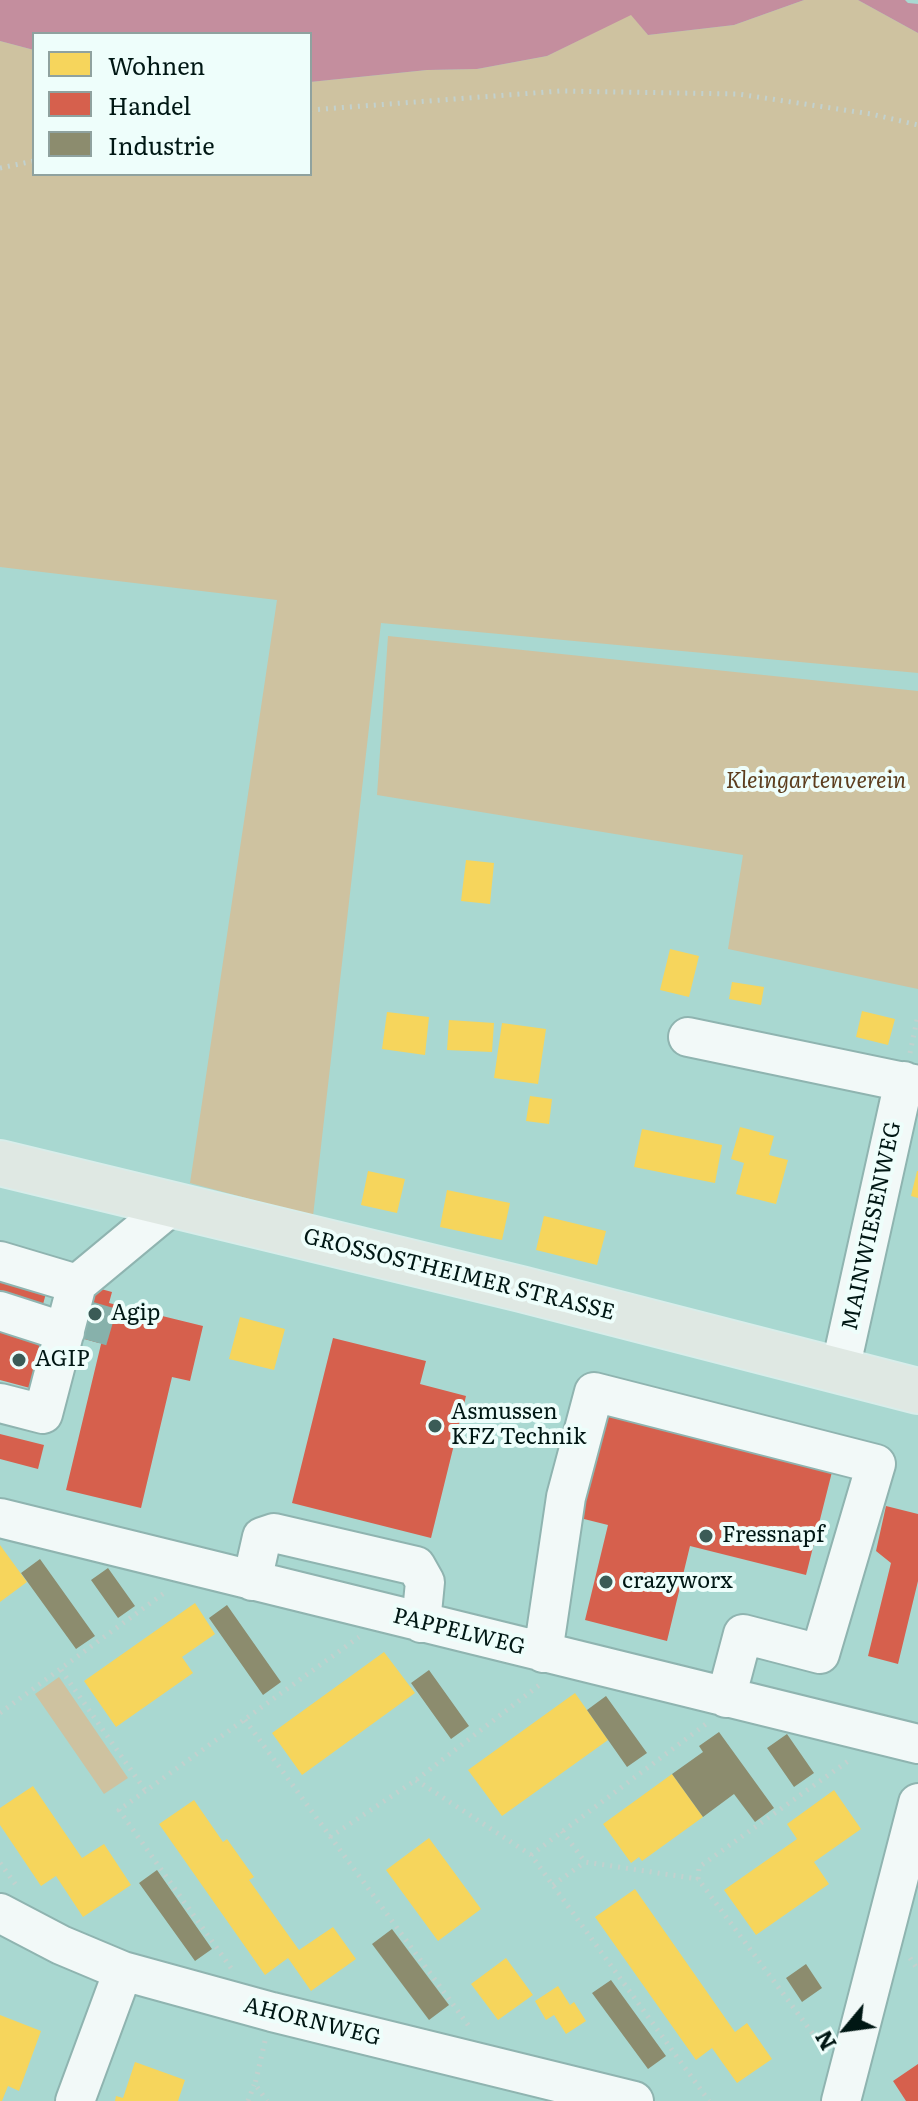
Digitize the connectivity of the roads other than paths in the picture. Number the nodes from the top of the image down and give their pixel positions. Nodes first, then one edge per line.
1 (688, 1037) dead end
2 (911, 1083) edge
3 (0, 1163) edge
4 (171, 1206) junction
5 (0, 1261) edge
6 (0, 1286) edge
7 (0, 1311) edge
8 (81, 1311) junction
9 (840, 1370) junction
10 (918, 1391) edge
11 (0, 1403) edge
12 (0, 1518) edge
13 (252, 1581) junction
14 (406, 1619) junction
15 (557, 1657) junction
16 (731, 1700) junction
17 (900, 1741) edge
18 (918, 1803) edge
19 (0, 1913) edge
20 (123, 1971) junction
21 (509, 2087) edge
22 (843, 2090) edge
23 (75, 2101) edge
24 (634, 2101) edge

1 - 2 street, MAINWIESENWEG
2 - 9 street, MAINWIESENWEG
3 - 4 main road, GROSSOSTHEIMER STRASSE
4 - 8 street
4 - 9 main road, GROSSOSTHEIMER STRASSE
5 - 8 street
6 - 8 street
7 - 8 street
8 - 11 street
9 - 10 main road, GROSSOSTHEIMER STRASSE
12 - 13 street, PAPPELWEG
13 - 14 street, PAPPELWEG
13 - 14 street
14 - 15 street, PAPPELWEG
15 - 16 street, PAPPELWEG
15 - 16 street
16 - 17 street, PAPPELWEG
18 - 22 street
19 - 20 street, AHORNWEG
20 - 21 street, AHORNWEG
20 - 23 street
21 - 24 street, AHORNWEG

